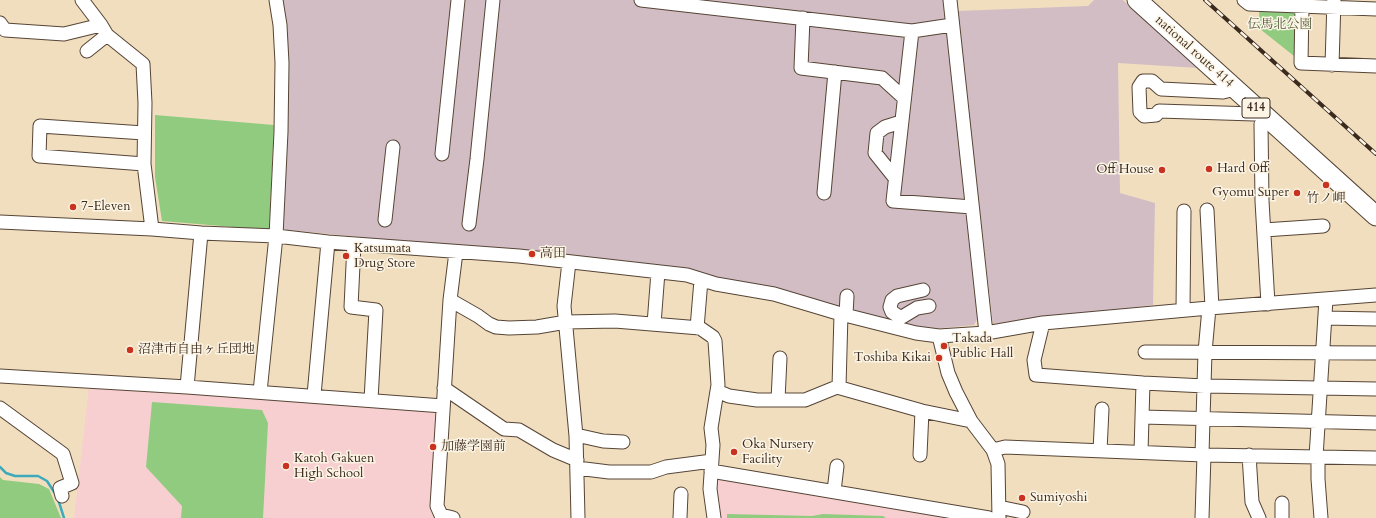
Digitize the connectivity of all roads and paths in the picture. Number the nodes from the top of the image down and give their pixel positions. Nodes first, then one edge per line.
1 (82, 0) edge
2 (276, 0) edge
3 (458, 0) edge
4 (493, 0) edge
5 (641, 0) edge
6 (950, 0) edge
7 (1137, 0) edge
8 (1244, 0) edge
9 (1269, 2) edge
10 (1299, 4) edge
11 (1334, 4) edge
12 (744, 6) edge
13 (1376, 9) edge
14 (803, 18) junction
15 (0, 23) edge
16 (952, 24) junction
17 (104, 30) junction
18 (912, 31) junction
19 (87, 51) dead end
20 (1332, 65) junction
21 (1376, 66) edge
22 (835, 72) junction
23 (1235, 89) junction
24 (904, 98) junction
25 (1264, 115) junction
26 (902, 122) junction
27 (144, 133) junction
28 (393, 147) dead end
29 (442, 154) dead end
30 (144, 164) junction
31 (895, 178) junction
32 (824, 193) dead end
33 (972, 207) junction
34 (1206, 210) dead end
35 (1184, 211) dead end
36 (1376, 216) edge
37 (385, 220) dead end
38 (0, 222) edge
39 (469, 224) dead end
40 (1324, 226) dead end
41 (152, 228) junction
42 (1264, 230) junction
43 (201, 233) junction
44 (276, 236) junction
45 (328, 242) junction
46 (354, 244) junction
47 (456, 252) junction
48 (569, 262) junction
49 (658, 272) junction
50 (702, 280) junction
51 (923, 290) dead end
52 (1376, 295) edge
53 (848, 296) dead end
54 (1326, 299) junction
55 (450, 300) junction
56 (1268, 304) junction
57 (929, 306) dead end
58 (1210, 308) junction
59 (1183, 310) junction
60 (843, 314) junction
61 (1325, 318) junction
62 (1376, 319) edge
63 (566, 322) junction
64 (1043, 323) junction
65 (654, 324) junction
66 (698, 328) junction
67 (986, 333) junction
68 (939, 336) junction
69 (1145, 352) dead end
70 (1205, 352) junction
71 (1323, 352) junction
72 (1376, 353) edge
73 (780, 358) dead end
74 (0, 376) edge
75 (1143, 383) junction
76 (1205, 386) junction
77 (187, 387) junction
78 (839, 387) junction
79 (1320, 387) junction
80 (444, 388) junction
81 (1376, 388) edge
82 (717, 391) junction
83 (260, 392) junction
84 (314, 395) junction
85 (370, 400) junction
86 (778, 400) junction
87 (444, 406) junction
88 (0, 408) edge
89 (1102, 409) dead end
90 (922, 411) junction
91 (1142, 417) junction
92 (1204, 419) junction
93 (971, 421) junction
94 (1319, 421) junction
95 (1376, 422) edge
96 (576, 436) junction
97 (622, 442) dead end
98 (993, 450) junction
99 (1100, 451) junction
100 (1141, 452) junction
101 (1203, 454) junction
102 (920, 455) dead end
103 (1249, 455) junction
104 (1317, 457) junction
105 (1376, 458) edge
106 (577, 464) junction
107 (712, 466) junction
108 (837, 466) dead end
109 (834, 491) junction
110 (681, 494) dead end
111 (62, 496) dead end
112 (1282, 503) dead end
113 (999, 512) edge
114 (1023, 512) dead end
115 (453, 518) edge
116 (578, 518) edge
117 (680, 518) edge
118 (714, 518) edge
119 (989, 518) edge
120 (1202, 518) edge
121 (1259, 518) edge
122 (1282, 518) edge
123 (1321, 518) edge

1 - 17 street
2 - 44 street
3 - 29 street
4 - 39 street
5 - 12 street
6 - 16 street
7 - 23 highway, national route 414 / 414
8 - 9 street
9 - 10 street
10 - 11 street
10 - 20 street
11 - 13 street
11 - 20 street
12 - 14 street
14 - 18 street
14 - 22 street
15 - 17 street
16 - 18 street
16 - 33 street
17 - 19 street
17 - 27 street
18 - 24 street
20 - 21 street
22 - 24 street
22 - 32 street
23 - 25 highway, national route 414 / 414
23 - 25 street
24 - 26 street
25 - 36 highway, national route 414 / 414
25 - 42 street
26 - 31 street
26 - 31 street
27 - 30 street
27 - 30 street
28 - 37 street
30 - 41 street
31 - 33 street
33 - 67 street
34 - 58 street
35 - 59 street
38 - 41 street
40 - 42 street
41 - 43 street
42 - 56 street
43 - 44 street
43 - 77 street
44 - 45 street
44 - 83 street
45 - 46 street
45 - 84 street
46 - 47 street
46 - 85 street
47 - 48 street
47 - 55 street
48 - 49 street
48 - 63 street
49 - 50 street
49 - 65 street
50 - 60 street
50 - 66 street
51 - 57 street
52 - 54 street
53 - 60 street
54 - 56 street
54 - 61 street
55 - 63 street
55 - 80 street
56 - 58 street
58 - 59 street
58 - 70 street
59 - 64 street
60 - 68 street
60 - 78 street
61 - 62 street
61 - 71 street
63 - 65 street
63 - 96 street
64 - 67 street
64 - 75 street
65 - 66 street
66 - 82 street
67 - 68 street
68 - 93 street
69 - 70 street
70 - 71 street
70 - 76 street
71 - 72 street
71 - 79 street
73 - 86 street
74 - 77 street
75 - 76 street
75 - 91 street
76 - 79 street
76 - 92 street
77 - 83 street
78 - 86 street
78 - 90 street
79 - 81 street
79 - 94 street
80 - 87 street
80 - 106 street
82 - 86 street
82 - 107 street
83 - 84 street
84 - 85 street
85 - 87 street
87 - 115 street
88 - 111 street
89 - 99 street
90 - 93 street
90 - 102 street
91 - 92 street
91 - 100 street
92 - 94 street
92 - 101 street
93 - 98 street
94 - 95 street
94 - 104 street
96 - 97 street
96 - 106 street
98 - 99 street
98 - 113 street
99 - 100 street
100 - 101 street
101 - 103 street
101 - 120 street
103 - 104 street
103 - 121 street
104 - 105 street
104 - 123 street
106 - 107 street
106 - 116 street
107 - 109 street
107 - 118 street
108 - 109 street
109 - 119 street
110 - 117 street
112 - 122 street
113 - 114 street

